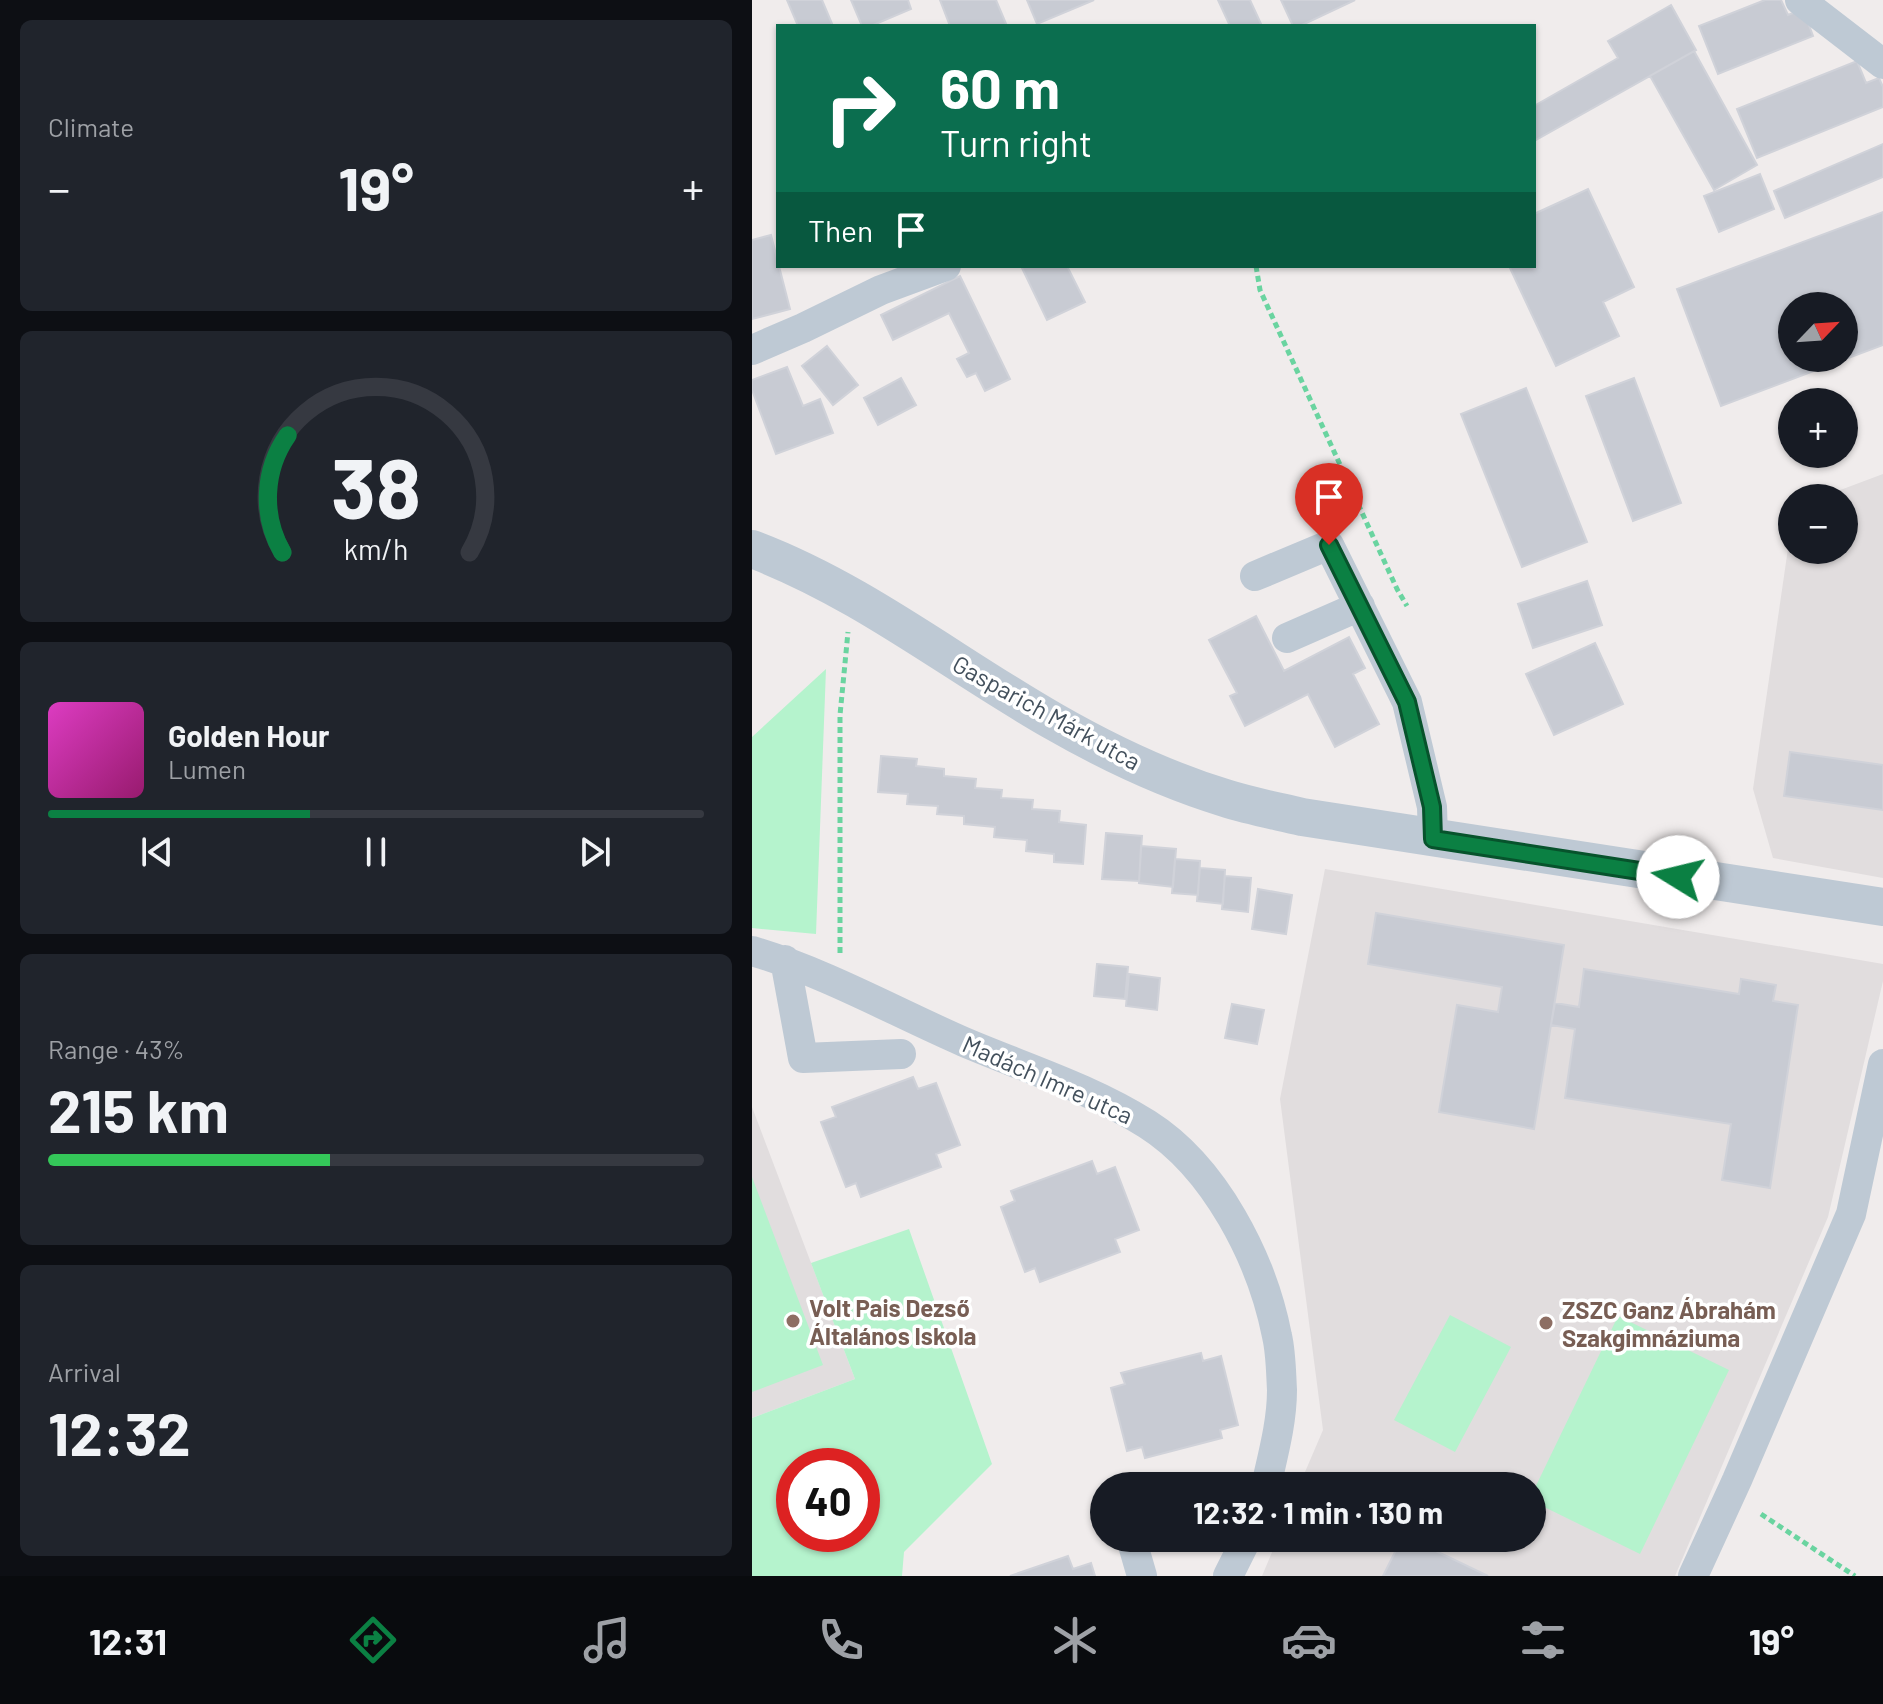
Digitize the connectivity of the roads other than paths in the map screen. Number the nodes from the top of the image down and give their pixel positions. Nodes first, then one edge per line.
1 (1800, 0) edge
2 (1883, 64) edge
3 (941, 268) edge
4 (752, 350) edge
5 (752, 549) edge
6 (1255, 576) dead end
7 (1360, 606) junction
8 (1287, 638) dead end
9 (1433, 839) junction
10 (1883, 907) edge
11 (752, 951) edge
12 (785, 960) junction
13 (901, 1054) dead end
14 (1883, 1064) edge
15 (1270, 1472) edge
16 (1135, 1552) edge
17 (1240, 1552) edge
18 (1142, 1576) edge
19 (1228, 1576) edge
20 (1693, 1576) edge

1 - 2 street
3 - 4 street
5 - 9 street, Gasparich Márk utca
6 - 7 street
7 - 8 street
7 - 9 street
9 - 10 street, Gasparich Márk utca
11 - 12 street, Madách Imre utca
12 - 13 street
12 - 15 street, Madách Imre utca
14 - 20 street
16 - 18 street
17 - 19 street

